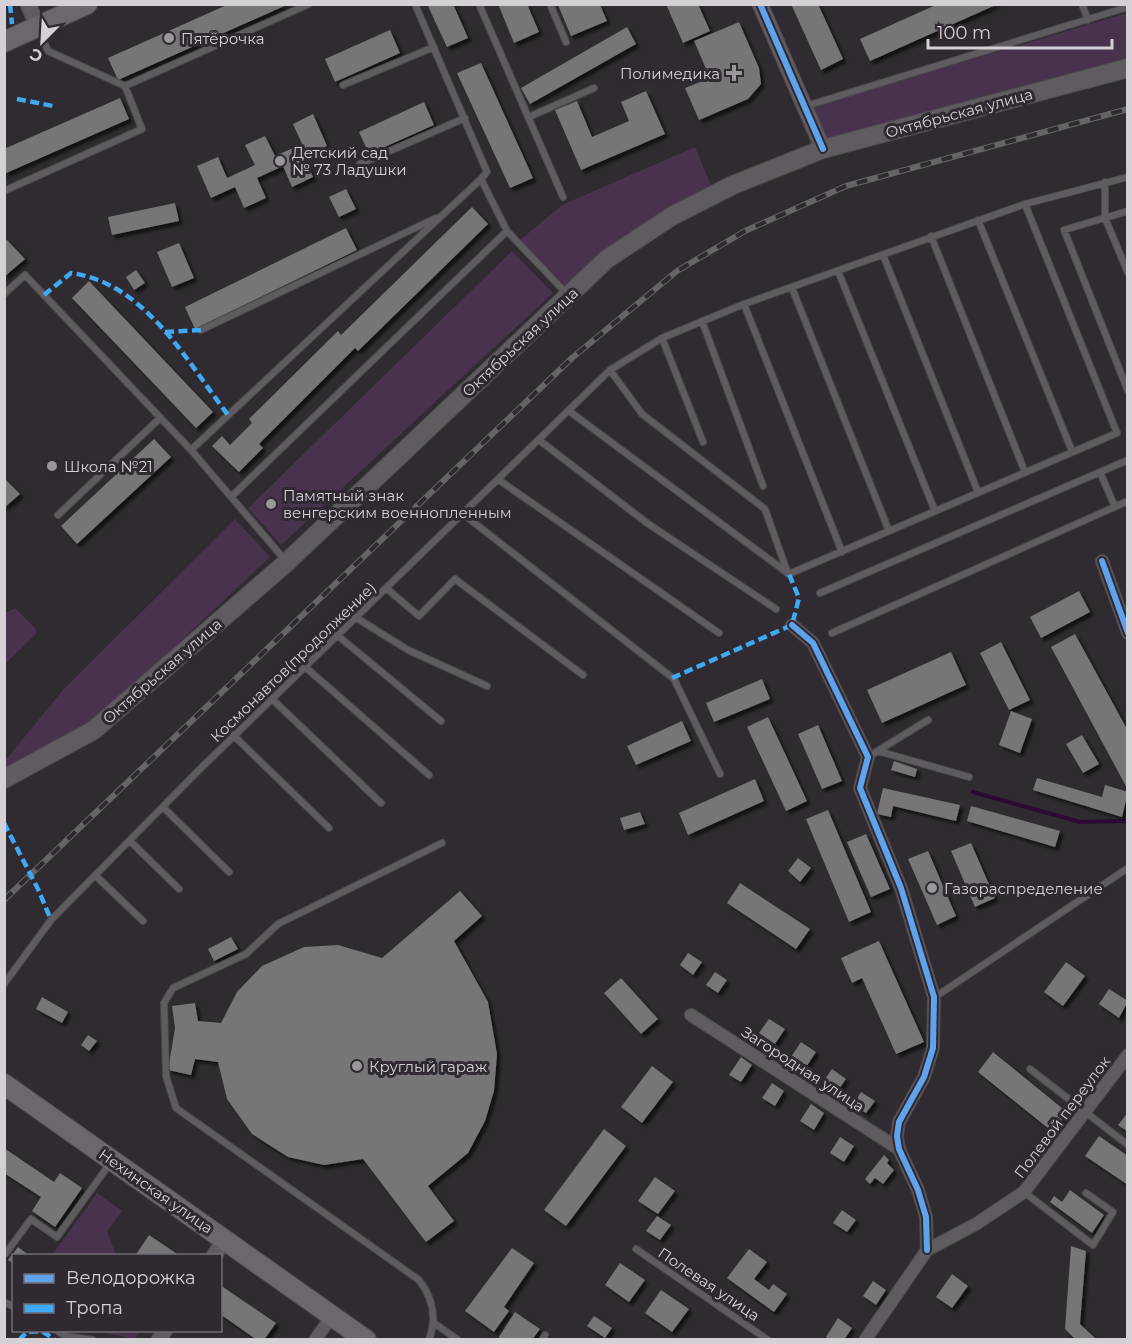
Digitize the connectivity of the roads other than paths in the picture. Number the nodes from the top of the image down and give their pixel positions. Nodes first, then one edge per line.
1 (28, 4) edge
2 (87, 4) edge
3 (309, 4) edge
4 (415, 4) edge
5 (479, 4) edge
6 (550, 4) edge
7 (760, 4) edge
8 (1082, 4) edge
9 (1128, 7) edge
10 (1088, 20) junction
11 (38, 27) junction
12 (4, 42) edge
13 (566, 42) dead end
14 (434, 47) junction
15 (1128, 68) edge
16 (343, 85) dead end
17 (125, 86) junction
18 (594, 88) dead end
19 (806, 106) junction
20 (529, 117) junction
21 (465, 118) junction
22 (823, 149) junction
23 (360, 164) dead end
24 (1128, 177) edge
25 (481, 179) junction
26 (1105, 182) junction
27 (4, 191) edge
28 (563, 197) dead end
29 (1024, 204) junction
30 (1128, 211) edge
31 (442, 215) junction
32 (1105, 218) junction
33 (978, 220) junction
34 (507, 231) junction
35 (931, 236) junction
36 (883, 255) junction
37 (838, 271) junction
38 (1128, 273) edge
39 (792, 288) junction
40 (4, 294) edge
41 (568, 295) junction
42 (744, 304) junction
43 (702, 321) junction
44 (201, 330) dead end
45 (662, 338) junction
46 (610, 370) junction
47 (1128, 391) edge
48 (569, 411) junction
49 (160, 417) junction
50 (539, 440) junction
51 (703, 442) dead end
52 (191, 450) junction
53 (1072, 451) junction
54 (1128, 460) edge
55 (1025, 472) junction
56 (1100, 472) junction
57 (499, 480) junction
58 (763, 486) dead end
59 (978, 492) junction
60 (232, 496) junction
61 (1128, 501) edge
62 (1115, 507) junction
63 (935, 511) junction
64 (463, 514) junction
65 (58, 515) dead end
66 (889, 531) junction
67 (842, 552) junction
68 (1102, 561) dead end
69 (287, 562) junction
70 (789, 574) junction
71 (386, 588) junction
72 (820, 593) dead end
73 (776, 609) dead end
74 (355, 617) junction
75 (792, 625) dead end
76 (719, 633) dead end
77 (832, 633) dead end
78 (1128, 633) edge
79 (337, 635) junction
80 (304, 666) junction
81 (582, 675) dead end
82 (487, 686) dead end
83 (271, 698) junction
84 (928, 720) dead end
85 (441, 721) dead end
86 (233, 735) junction
87 (873, 754) junction
88 (720, 774) dead end
89 (429, 775) dead end
90 (969, 777) dead end
91 (4, 779) edge
92 (381, 803) dead end
93 (162, 807) junction
94 (330, 828) dead end
95 (130, 841) junction
96 (442, 843) dead end
97 (1128, 868) edge
98 (229, 872) dead end
99 (95, 875) junction
100 (179, 889) dead end
101 (143, 921) dead end
102 (4, 984) edge
103 (934, 997) junction
104 (691, 1015) dead end
105 (1128, 1055) edge
106 (1030, 1069) dead end
107 (4, 1084) edge
108 (1083, 1113) junction
109 (1128, 1145) edge
110 (899, 1149) junction
111 (112, 1160) junction
112 (1024, 1191) junction
113 (1086, 1192) dead end
114 (219, 1247) edge
115 (636, 1249) dead end
116 (927, 1250) junction
117 (6, 1253) dead end
118 (332, 1316) junction
119 (434, 1323) junction
120 (59, 1332) edge
121 (93, 1340) edge
122 (315, 1340) edge
123 (366, 1340) edge
124 (429, 1340) edge
125 (458, 1340) edge
126 (768, 1340) edge
127 (865, 1340) edge

1 - 11 street
2 - 11 main road
3 - 17 lane
4 - 14 lane
5 - 20 lane
6 - 13 lane
7 - 19 street
8 - 10 lane
9 - 10 lane
10 - 19 lane
11 - 12 main road
11 - 17 lane
14 - 16 lane
14 - 21 lane
15 - 22 main road, Октябрьская улица
17 - 27 lane
18 - 20 lane
19 - 22 street
20 - 28 lane
21 - 23 lane
21 - 25 lane
22 - 41 main road, Октябрьская улица
24 - 26 lane, Космонавтов(продолжение)
25 - 31 lane
25 - 34 lane
26 - 29 lane, Космонавтов(продолжение)
26 - 32 lane
29 - 33 lane, Космонавтов(продолжение)
29 - 53 lane
30 - 32 lane
31 - 44 lane
31 - 52 lane
32 - 38 lane
32 - 47 lane
33 - 35 lane, Космонавтов(продолжение)
33 - 53 lane
34 - 41 lane
34 - 60 lane
35 - 36 lane, Космонавтов(продолжение)
35 - 55 lane
36 - 37 lane, Космонавтов(продолжение)
36 - 59 lane
37 - 39 lane, Космонавтов(продолжение)
37 - 63 lane
39 - 42 lane, Космонавтов(продолжение)
39 - 66 lane
40 - 49 lane
41 - 69 main road, Октябрьская улица
42 - 43 lane, Космонавтов(продолжение)
42 - 67 lane
43 - 45 lane, Космонавтов(продолжение)
43 - 58 lane
45 - 46 lane, Космонавтов(продолжение)
45 - 51 lane
46 - 48 lane, Космонавтов(продолжение)
46 - 70 lane
48 - 50 lane, Космонавтов(продолжение)
48 - 70 lane
49 - 52 lane
49 - 65 lane
50 - 57 lane, Космонавтов(продолжение)
50 - 73 lane
52 - 60 lane
53 - 55 lane
54 - 56 lane
55 - 59 lane
56 - 62 lane
56 - 72 lane
57 - 64 lane, Космонавтов(продолжение)
57 - 76 lane
59 - 63 lane
60 - 69 lane
61 - 62 lane
62 - 77 lane
63 - 66 lane
64 - 71 lane, Космонавтов(продолжение)
64 - 88 lane
66 - 67 lane
67 - 70 lane
68 - 78 street
69 - 91 main road, Октябрьская улица
71 - 74 lane, Космонавтов(продолжение)
71 - 81 lane
74 - 79 lane, Космонавтов(продолжение)
74 - 82 lane
75 - 87 street
79 - 80 lane, Космонавтов(продолжение)
79 - 85 lane
80 - 83 lane, Космонавтов(продолжение)
80 - 89 lane
83 - 86 lane, Космонавтов(продолжение)
83 - 92 lane
84 - 87 lane
86 - 93 lane, Космонавтов(продолжение)
86 - 94 lane
87 - 90 lane
87 - 103 street
93 - 95 lane, Космонавтов(продолжение)
93 - 98 lane
95 - 99 lane, Космонавтов(продолжение)
95 - 100 lane
96 - 119 lane
97 - 103 lane
99 - 101 lane
99 - 102 lane, Космонавтов(продолжение)
103 - 110 street
104 - 110 street, Загородная улица
105 - 108 street, Полевой переулок
106 - 108 lane
107 - 111 main road, Нехинская улица
108 - 109 lane
108 - 112 street, Полевой переулок
110 - 116 street
111 - 114 main road, Нехинская улица
111 - 117 lane
112 - 113 lane
112 - 116 street, Полевой переулок
114 - 118 main road, Нехинская улица
115 - 126 lane, Полевая улица
116 - 127 street, Полевой переулок
118 - 122 street
118 - 123 main road, Нехинская улица
119 - 124 lane
119 - 125 lane
120 - 121 lane

